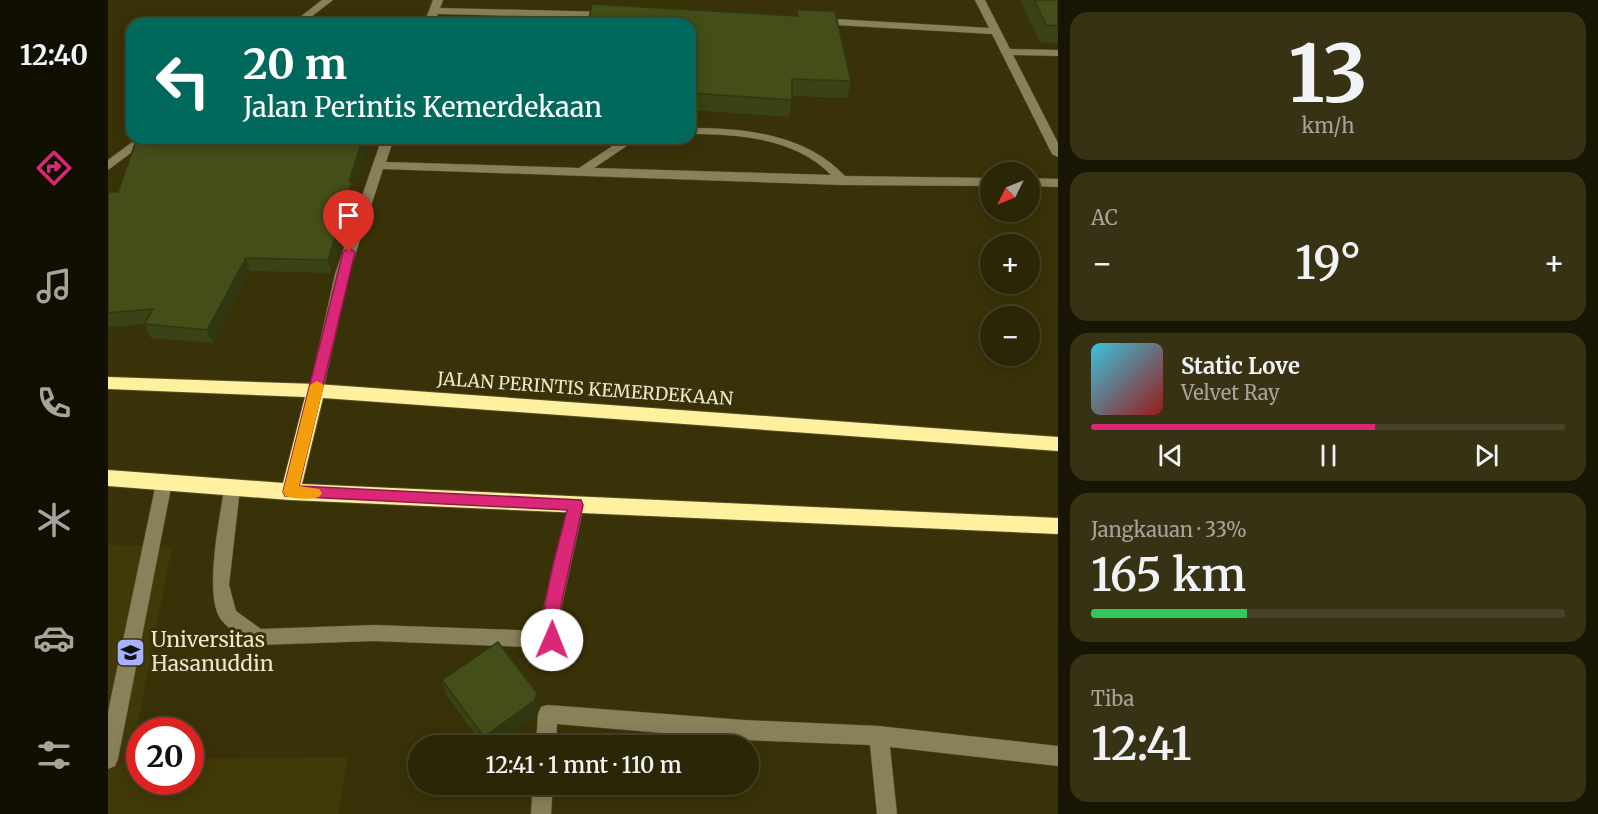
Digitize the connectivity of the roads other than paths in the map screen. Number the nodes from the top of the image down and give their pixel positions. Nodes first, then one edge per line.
1 (328, 0) edge
2 (438, 0) edge
3 (980, 0) edge
4 (434, 11) junction
5 (626, 16) edge
6 (304, 18) edge
7 (431, 18) edge
8 (804, 21) edge
9 (997, 31) junction
10 (1005, 52) junction
11 (1058, 53) edge
12 (696, 131) edge
13 (137, 144) edge
14 (386, 144) edge
15 (622, 144) edge
16 (1058, 153) edge
17 (378, 165) junction
18 (108, 166) edge
19 (583, 170) junction
20 (843, 181) junction
21 (980, 182) edge
22 (1040, 182) edge
23 (1058, 183) edge
24 (108, 383) edge
25 (316, 391) junction
26 (1058, 444) edge
27 (108, 478) edge
28 (164, 483) junction
29 (232, 489) junction
30 (290, 492) junction
31 (576, 505) junction
32 (1058, 526) edge
33 (547, 735) edge
34 (879, 736) junction
35 (1058, 756) edge
36 (108, 759) edge
37 (542, 795) edge
38 (541, 814) edge
39 (887, 814) edge

1 - 6 street
2 - 4 street
3 - 9 street
4 - 5 street
4 - 7 street
8 - 9 street
9 - 10 street
10 - 11 street
10 - 16 street
12 - 20 street
13 - 18 street
14 - 17 street
15 - 19 street
17 - 19 street
17 - 25 street
19 - 20 street
20 - 21 street
22 - 23 street
24 - 25 highway, JALAN PERINTIS KEMERDEKAAN
25 - 26 highway, JALAN PERINTIS KEMERDEKAAN
25 - 30 highway
27 - 28 highway
28 - 29 highway
28 - 36 street
29 - 30 highway
29 - 31 street
30 - 31 highway
31 - 32 highway
33 - 34 street
34 - 35 street
34 - 39 street
37 - 38 street

